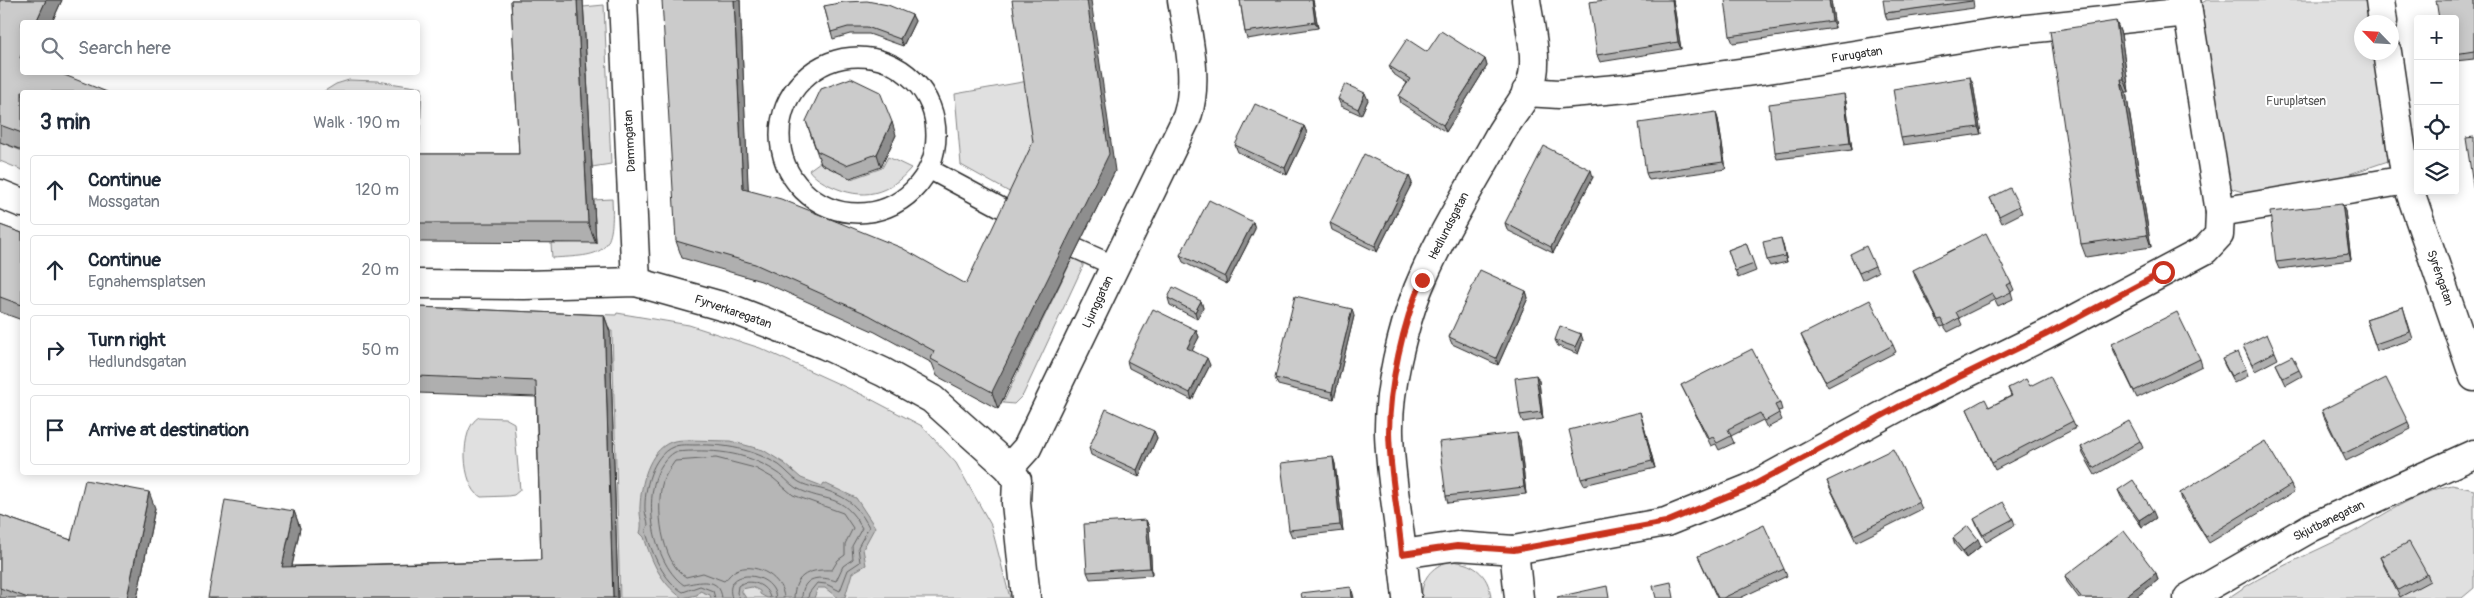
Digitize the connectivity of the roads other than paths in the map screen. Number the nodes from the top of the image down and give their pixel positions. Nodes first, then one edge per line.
1 (624, 0) edge
2 (1182, 0) edge
3 (1526, 0) edge
4 (2380, 0) edge
5 (2187, 6) edge
6 (2382, 15) edge
7 (2389, 60) edge
8 (1526, 92) junction
9 (929, 169) junction
10 (2406, 180) junction
11 (0, 194) edge
12 (20, 202) edge
13 (2220, 212) junction
14 (1013, 214) edge
15 (1077, 249) dead end
16 (1115, 266) junction
17 (636, 282) junction
18 (420, 284) edge
19 (2474, 377) edge
20 (2474, 454) edge
21 (1009, 468) junction
22 (1514, 550) junction
23 (1402, 554) junction
24 (1026, 598) edge
25 (1407, 598) edge
26 (1518, 598) edge
27 (2188, 598) edge

1 - 17 street, Dammgatan
2 - 16 street, Ljunggatan
3 - 8 street, Hedlundsgatan
4 - 6 street
5 - 8 street, Furugatan
5 - 13 street
7 - 10 street
8 - 23 street, Hedlundsgatan
9 - 9 lane
9 - 14 lane
10 - 13 street
10 - 19 street, Syréngatan
11 - 12 street
13 - 22 street
15 - 16 lane
16 - 21 street, Ljunggatan
17 - 18 street, Fyrverkaregatan
17 - 21 street, Fyrverkaregatan
20 - 27 street, Skjutbanegatan
21 - 24 street
22 - 23 street
22 - 26 street
23 - 25 street, Hedlundsgatan

